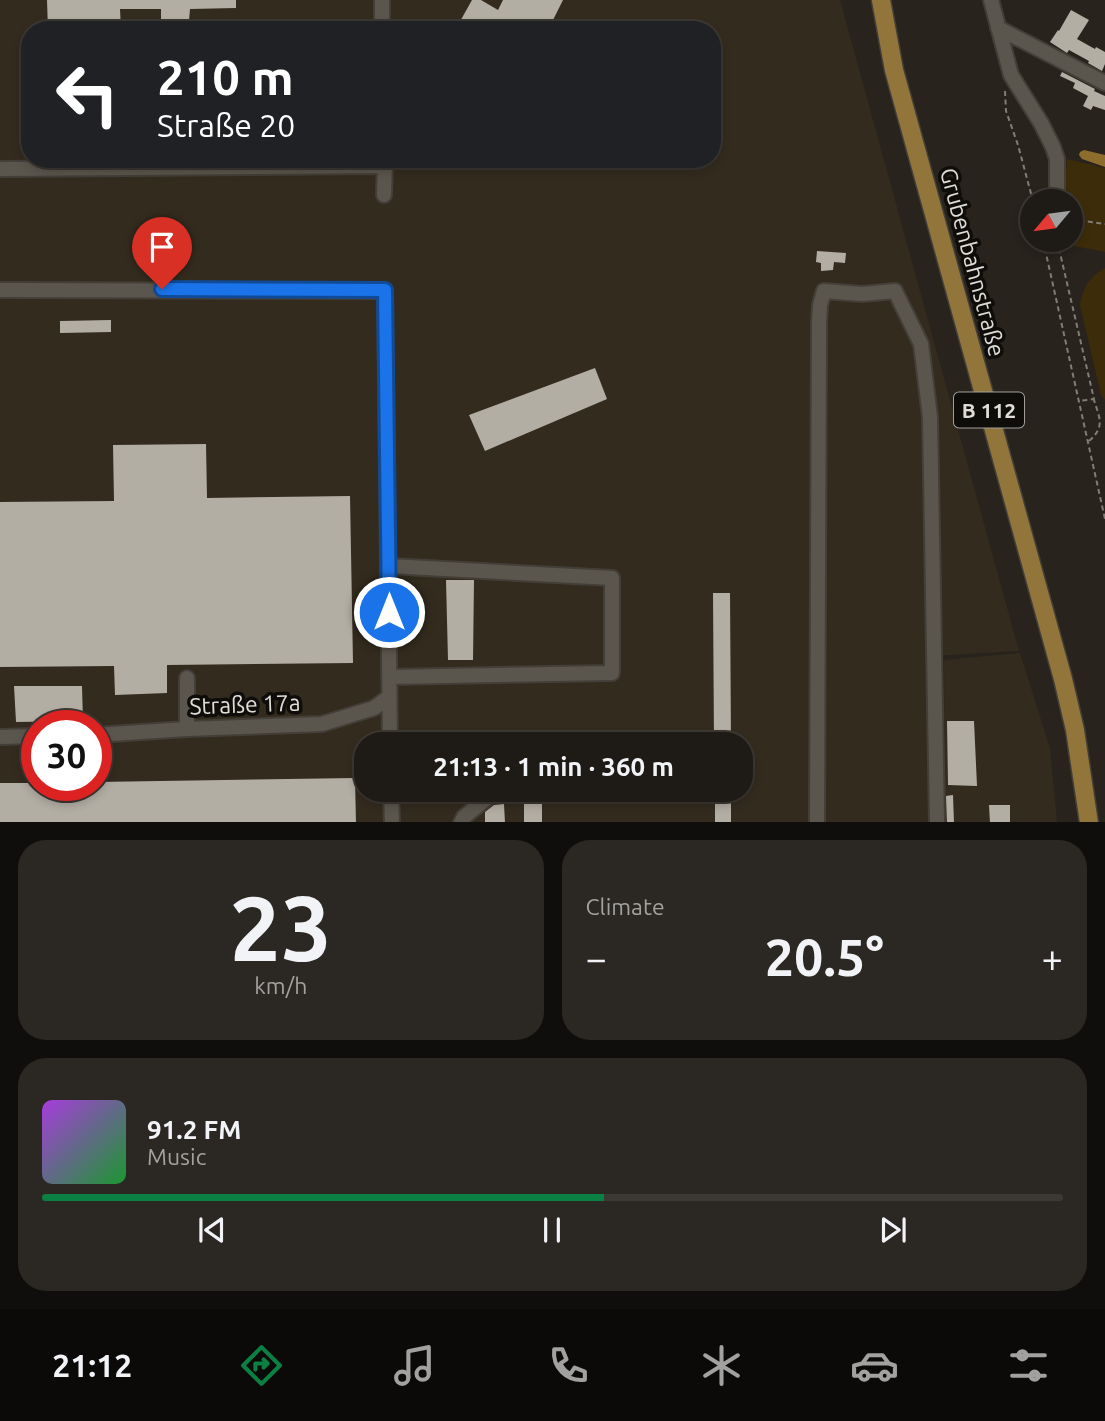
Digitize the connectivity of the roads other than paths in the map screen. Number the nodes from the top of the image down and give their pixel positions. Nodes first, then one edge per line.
1 (382, 0) edge
2 (881, 0) edge
3 (991, 0) edge
4 (382, 21) edge
5 (998, 28) junction
6 (1105, 83) edge
7 (208, 168) edge
8 (385, 168) edge
9 (0, 169) edge
10 (1057, 189) edge
11 (384, 195) dead end
12 (0, 290) edge
13 (389, 566) junction
14 (389, 677) junction
15 (187, 678) dead end
16 (389, 697) junction
17 (187, 729) junction
18 (390, 732) edge
19 (112, 734) edge
20 (21, 736) edge
21 (0, 737) edge
22 (391, 802) edge
23 (482, 802) edge
24 (392, 822) edge
25 (461, 822) edge
26 (817, 822) edge
27 (937, 822) edge
28 (1089, 822) edge

1 - 4 street
2 - 28 main road, Grubenbahnstraße / B 112
3 - 5 street
5 - 6 street
5 - 10 street
7 - 9 street
8 - 11 street
12 - 13 street
13 - 14 street
13 - 14 street
14 - 16 street
15 - 17 street
16 - 17 street, Straße 17a
16 - 18 street
17 - 19 street, Straße 17a
20 - 21 street
22 - 24 street
23 - 25 street
26 - 27 street

